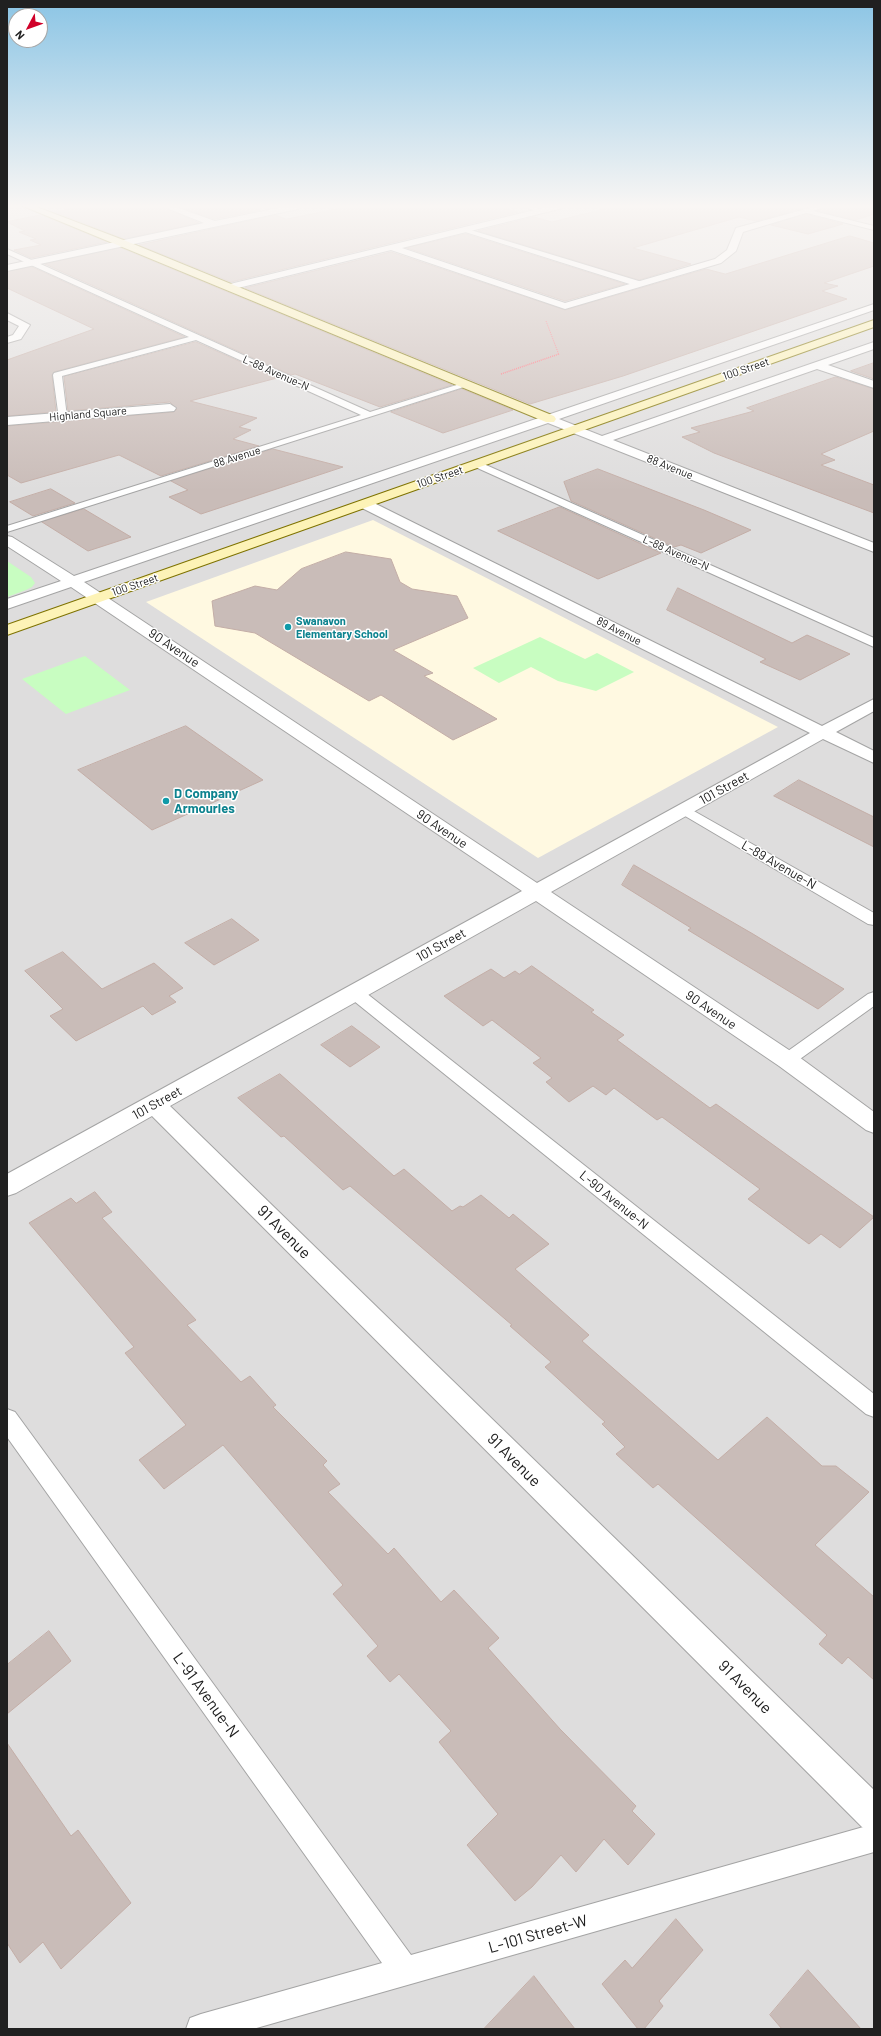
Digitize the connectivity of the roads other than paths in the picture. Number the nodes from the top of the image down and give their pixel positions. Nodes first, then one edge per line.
1 (118, 301) edge
2 (264, 301) edge
3 (550, 301) edge
4 (582, 301) edge
5 (874, 307) edge
6 (7, 316) edge
7 (874, 323) edge
8 (198, 337) junction
9 (7, 340) edge
10 (874, 345) edge
11 (817, 365) junction
12 (466, 385) junction
13 (874, 385) edge
14 (170, 408) dead end
15 (369, 415) junction
16 (62, 417) junction
17 (550, 419) junction
18 (7, 421) edge
19 (575, 429) junction
20 (602, 440) junction
21 (477, 464) junction
22 (365, 504) junction
23 (7, 529) edge
24 (7, 540) edge
25 (874, 548) edge
26 (73, 581) junction
27 (99, 598) junction
28 (7, 604) edge
29 (7, 630) edge
30 (874, 643) edge
31 (874, 704) edge
32 (823, 733) junction
33 (874, 758) edge
34 (685, 810) junction
35 (536, 892) junction
36 (874, 920) edge
37 (355, 993) junction
38 (874, 998) edge
39 (787, 1060) junction
40 (154, 1104) junction
41 (874, 1124) edge
42 (7, 1186) edge
43 (874, 1407) edge
44 (7, 1419) edge
45 (874, 1815) edge
46 (874, 1838) edge
47 (405, 1971) junction
48 (201, 2029) edge

1 - 8 lane, L-88 Avenue-N
2 - 12 main road, 88 Avenue
3 - 4 street
5 - 17 street, 100 Street
6 - 9 street
7 - 19 main road, 100 Street
8 - 15 lane, L-88 Avenue-N
8 - 16 lane
10 - 11 street, 100 Street
11 - 13 street
11 - 20 street, 100 Street
12 - 15 lane, 88 Avenue
12 - 17 main road, 88 Avenue
14 - 16 street, Highland Square
15 - 23 lane, 88 Avenue
16 - 18 street, Highland Square
17 - 19 street, 88 Avenue
17 - 26 street, 100 Street
19 - 20 street, 88 Avenue
19 - 21 main road, 100 Street
20 - 25 street, 88 Avenue
21 - 22 main road, 100 Street
21 - 30 lane, L-88 Avenue-N
22 - 27 main road, 100 Street
22 - 32 street, 89 Avenue
24 - 26 street, 90 Avenue
26 - 27 street, 90 Avenue
26 - 28 street, 100 Street
27 - 29 main road, 100 Street
27 - 35 street, 90 Avenue
31 - 32 street, 101 Street
32 - 33 street, 89 Avenue
32 - 34 street, 101 Street
34 - 35 street, 101 Street
34 - 36 lane, L-89 Avenue-N
35 - 37 street, 101 Street
35 - 39 street, 90 Avenue
37 - 40 street, 101 Street
37 - 43 lane, L-90 Avenue-N
38 - 39 lane
39 - 41 street, 90 Avenue
40 - 42 street, 101 Street
40 - 45 street, 91 Avenue
44 - 47 lane, L-91 Avenue-N
46 - 47 lane, L-101 Street-W
47 - 48 lane, L-101 Street-W

